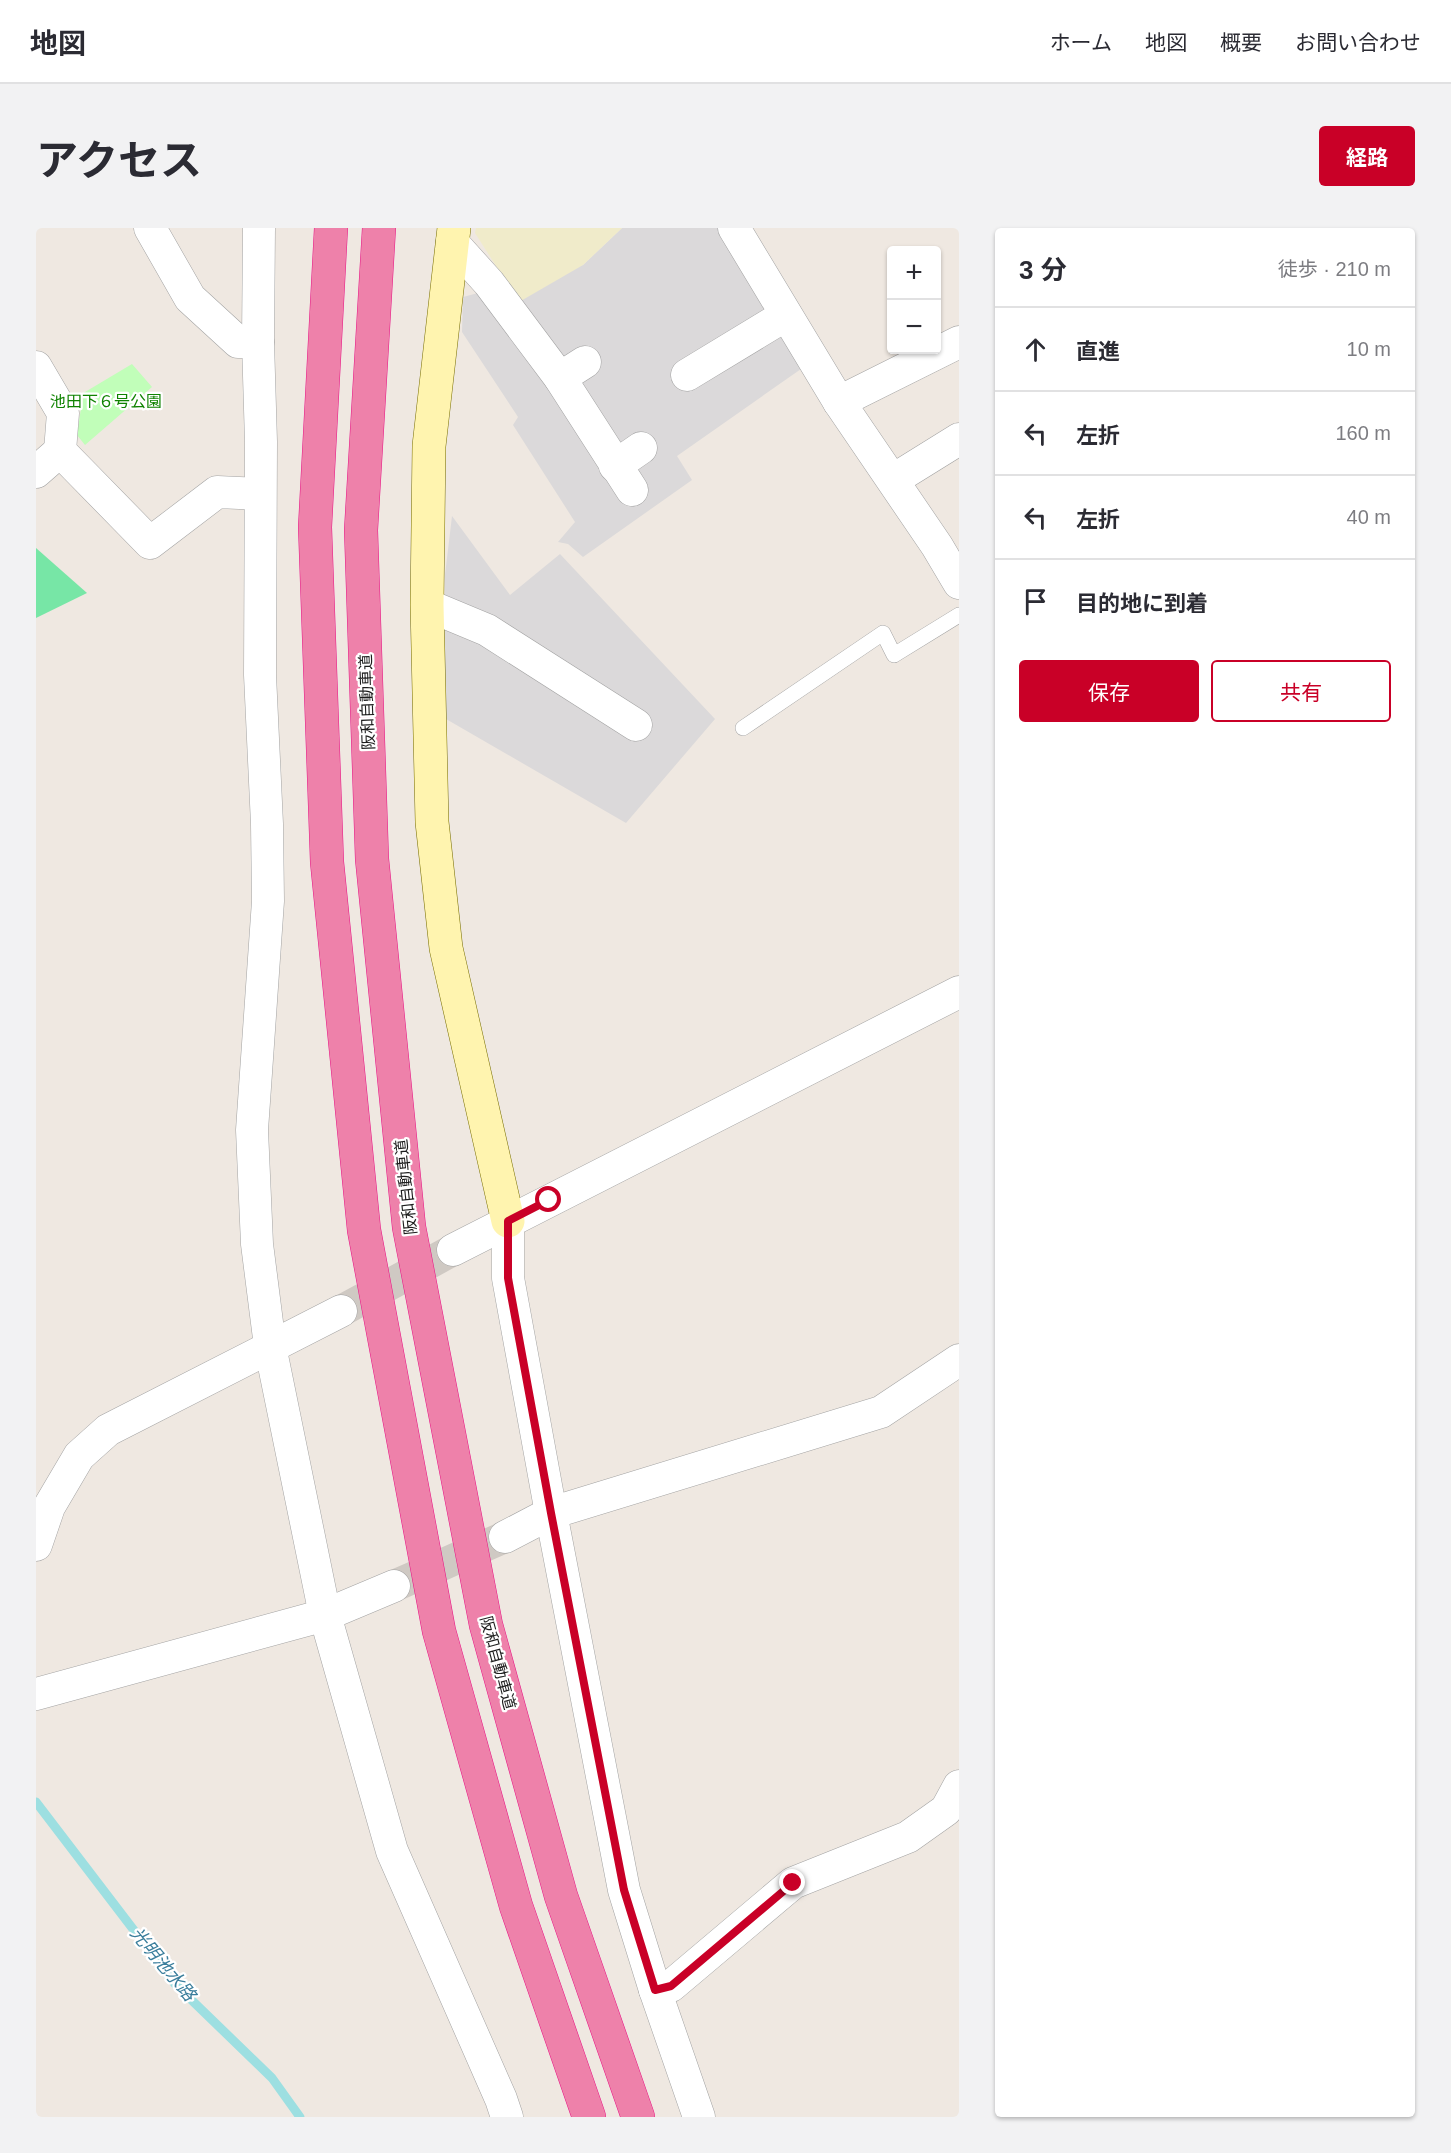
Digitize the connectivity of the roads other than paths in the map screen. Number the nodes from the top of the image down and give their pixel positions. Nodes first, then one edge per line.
1 (150, 228) edge
2 (259, 228) edge
3 (331, 228) edge
4 (379, 228) edge
5 (734, 228) edge
6 (453, 235) edge
7 (786, 315) junction
8 (258, 342) junction
9 (959, 342) edge
10 (36, 367) edge
11 (687, 375) dead end
12 (839, 402) junction
13 (959, 439) edge
14 (640, 448) dead end
15 (60, 451) junction
16 (36, 472) edge
17 (892, 480) junction
18 (260, 494) junction
19 (948, 539) edge
20 (959, 583) edge
21 (426, 605) junction
22 (959, 615) edge
23 (636, 725) dead end
24 (743, 728) dead end
25 (959, 992) edge
26 (508, 1221) junction
27 (453, 1250) tunnel mouth
28 (340, 1311) tunnel mouth
29 (270, 1346) junction
30 (959, 1360) edge
31 (551, 1513) junction
32 (505, 1537) tunnel mouth
33 (36, 1545) edge
34 (394, 1586) tunnel mouth
35 (325, 1615) junction
36 (36, 1694) edge
37 (959, 1786) edge
38 (655, 1990) junction
39 (507, 2117) edge
40 (589, 2117) edge
41 (638, 2117) edge
42 (699, 2117) edge

1 - 8 street
2 - 8 street
3 - 40 highway
4 - 41 highway, 阪和自動車道
5 - 7 street
6 - 14 street
6 - 21 street
7 - 11 street
7 - 12 street
8 - 18 street
9 - 12 street
10 - 15 street
12 - 17 street
13 - 17 street
15 - 16 street
15 - 18 street
17 - 19 street
18 - 29 street
19 - 20 street
21 - 23 street
21 - 26 street
22 - 24 lane
25 - 26 street
26 - 27 street
26 - 31 street
28 - 29 street
29 - 33 street
29 - 35 street
30 - 31 street
31 - 32 street
31 - 38 street
34 - 35 street
35 - 36 street
35 - 39 street
37 - 38 street
38 - 42 street

